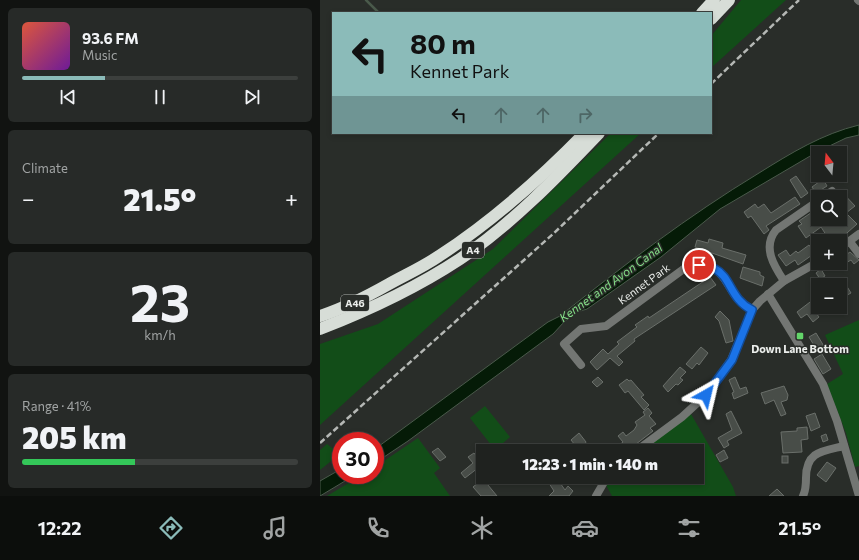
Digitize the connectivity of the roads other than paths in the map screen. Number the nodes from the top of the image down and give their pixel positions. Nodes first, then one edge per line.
1 (714, 0) edge
2 (729, 0) edge
3 (703, 12) edge
4 (712, 18) edge
5 (584, 134) edge
6 (598, 134) edge
7 (811, 206) edge
8 (859, 234) edge
9 (850, 242) junction
10 (847, 244) edge
11 (859, 254) edge
12 (811, 266) edge
13 (784, 281) junction
14 (388, 285) junction
15 (768, 294) junction
16 (320, 310) edge
17 (752, 310) junction
18 (320, 316) edge
19 (320, 329) edge
20 (581, 365) dead end
21 (645, 444) edge
22 (844, 446) junction
23 (602, 484) edge
24 (596, 496) edge
25 (803, 496) edge
26 (859, 496) edge

1 - 3 highway
2 - 4 highway
5 - 14 highway, A4
6 - 19 highway, A4
7 - 13 street
8 - 9 street
9 - 10 street
9 - 11 street
12 - 13 street
13 - 15 street
14 - 16 highway
14 - 18 highway, A46
15 - 17 street
15 - 22 street
17 - 20 street, Kennet Park
17 - 21 street
22 - 25 street
22 - 26 street
23 - 24 street

